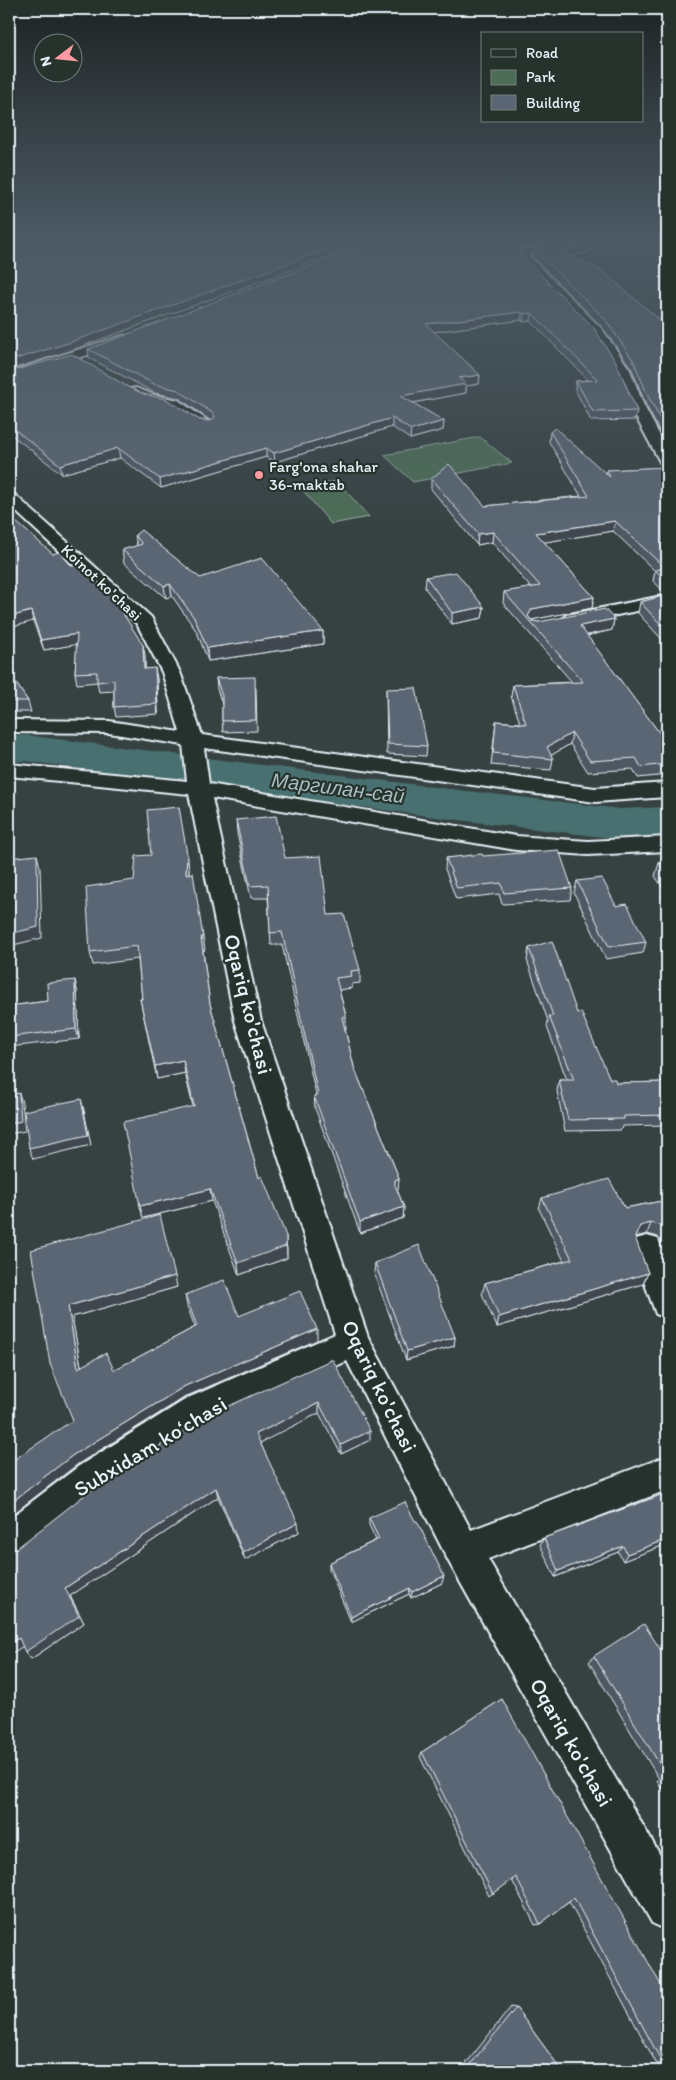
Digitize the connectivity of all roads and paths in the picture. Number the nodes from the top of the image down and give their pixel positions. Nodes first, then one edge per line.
1 (130, 336) edge
2 (601, 336) edge
3 (75, 356) junction
4 (92, 366) edge
5 (9, 376) edge
6 (126, 386) edge
7 (207, 425) edge
8 (667, 462) edge
9 (9, 497) edge
10 (667, 600) edge
11 (555, 622) edge
12 (9, 726) edge
13 (193, 740) junction
14 (9, 770) edge
15 (199, 789) junction
16 (667, 790) edge
17 (667, 844) edge
18 (647, 1249) dead end
19 (667, 1304) edge
20 (354, 1342) junction
21 (667, 1474) edge
22 (9, 1541) edge
23 (463, 1551) junction
24 (667, 1908) edge

1 - 3 main road
2 - 8 street
3 - 4 street
3 - 5 main road
6 - 7 street
9 - 13 street, Koinot ko'chasi
10 - 11 street
12 - 13 street
13 - 15 street, Koinot ko'chasi
13 - 16 street
14 - 15 street
15 - 17 street
15 - 20 street, Oqariq ko'chasi
18 - 19 street
20 - 22 street, Subxidam koʻchasi
20 - 23 street, Oqariq ko'chasi
21 - 23 street
23 - 24 street, Oqariq ko'chasi

